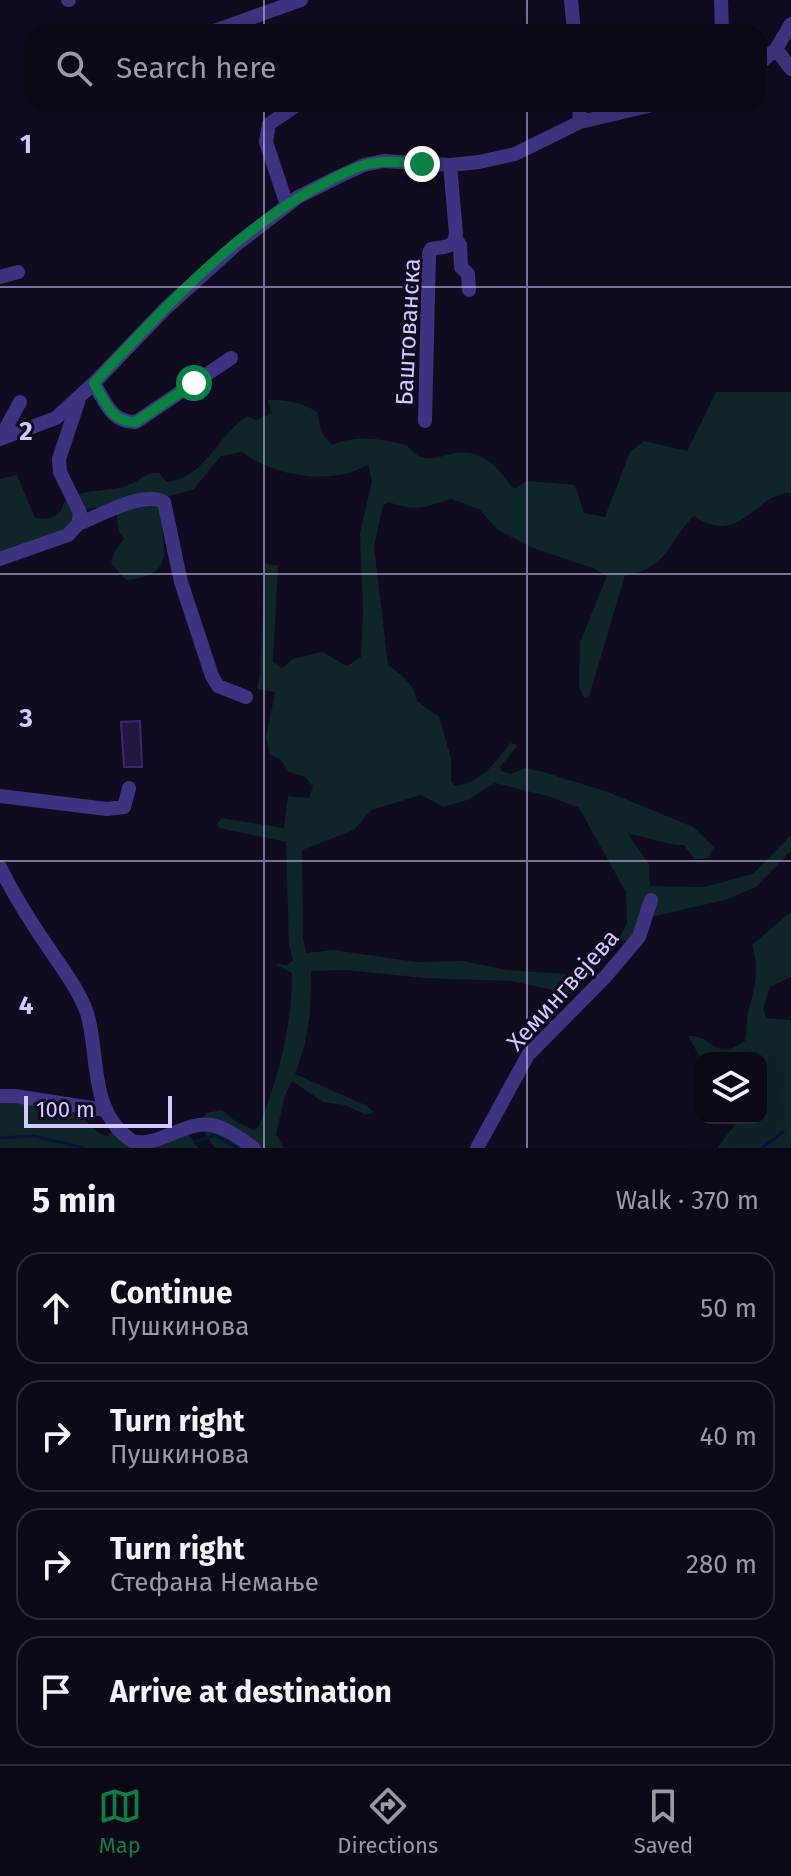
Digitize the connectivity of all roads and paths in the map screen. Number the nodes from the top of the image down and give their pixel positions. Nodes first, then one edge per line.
1 (301, 0) edge
2 (571, 0) edge
3 (721, 0) edge
4 (234, 24) edge
5 (573, 24) edge
6 (722, 24) edge
7 (791, 24) edge
8 (776, 49) junction
9 (767, 57) edge
10 (791, 69) edge
11 (287, 112) edge
12 (579, 112) edge
13 (623, 112) edge
14 (580, 122) junction
15 (450, 165) junction
16 (287, 205) junction
17 (455, 238) junction
18 (18, 272) dead end
19 (0, 277) edge
20 (469, 290) dead end
21 (231, 358) dead end
22 (94, 383) junction
23 (79, 398) junction
24 (20, 402) dead end
25 (425, 421) dead end
26 (0, 439) edge
27 (78, 524) junction
28 (0, 559) edge
29 (246, 697) dead end
30 (129, 788) dead end
31 (0, 796) edge
32 (0, 867) edge
33 (651, 900) dead end
34 (0, 1096) edge
35 (105, 1110) junction
36 (184, 1131) junction
37 (188, 1148) edge
38 (254, 1148) edge
39 (477, 1148) edge

1 - 4 street
2 - 5 street
3 - 6 street
7 - 8 street
8 - 9 street
8 - 10 street
11 - 16 street
12 - 14 street
13 - 14 street
14 - 15 street
15 - 16 street
15 - 17 street, Баштованска
16 - 22 street
17 - 20 street
17 - 25 street, Баштованска
18 - 19 street
21 - 22 street
22 - 23 street
23 - 26 street
23 - 27 street
24 - 26 street
27 - 28 street
27 - 29 street
30 - 31 street
32 - 35 street
33 - 39 street, Хемингвејева
34 - 35 street
35 - 36 street
36 - 37 street
36 - 38 street

